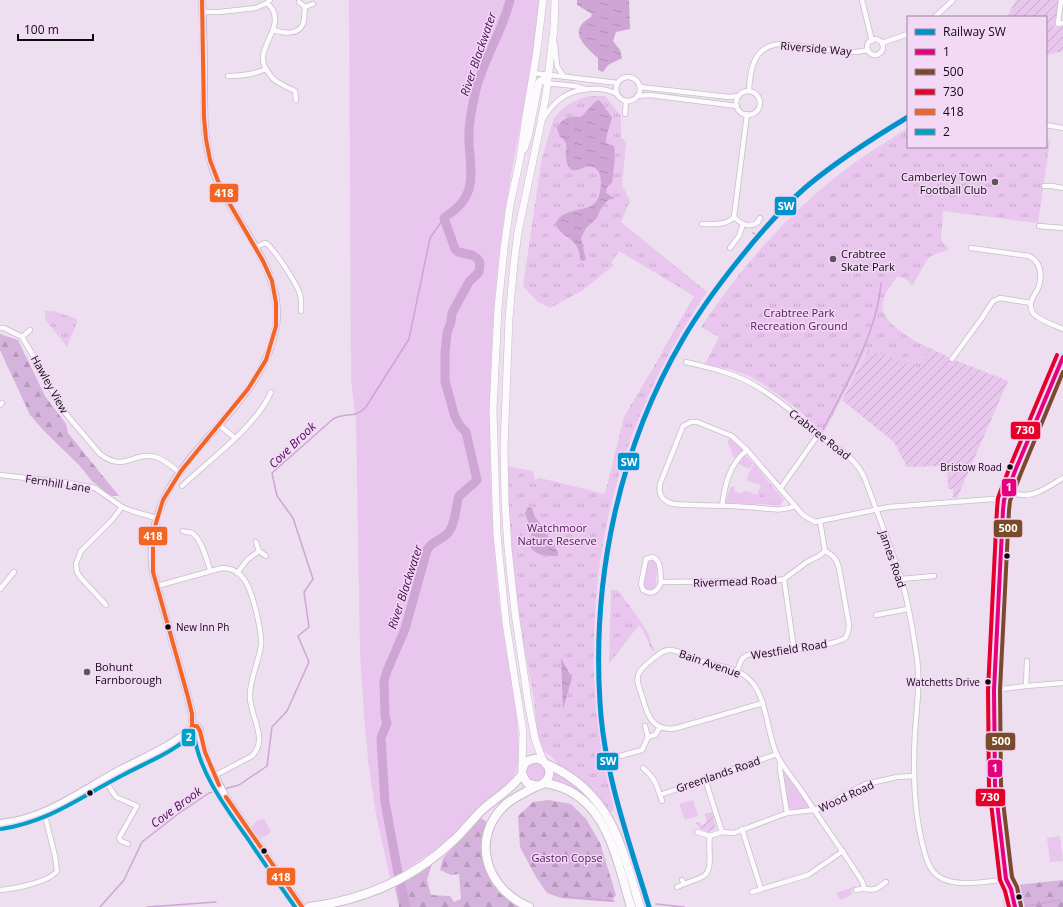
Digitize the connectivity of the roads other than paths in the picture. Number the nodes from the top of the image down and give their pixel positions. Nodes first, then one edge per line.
1 (202, 0) edge
2 (544, 0) edge
3 (556, 0) edge
4 (862, 0) edge
5 (953, 0) edge
6 (1061, 0) edge
7 (268, 2) edge
8 (299, 2) dead end
9 (313, 4) dead end
10 (305, 7) junction
11 (203, 12) junction
12 (936, 16) edge
13 (1060, 23) edge
14 (554, 28) junction
15 (273, 30) junction
16 (907, 34) edge
17 (872, 41) junction
18 (882, 43) junction
19 (868, 50) junction
20 (266, 69) junction
21 (533, 73) junction
22 (228, 76) dead end
23 (564, 77) junction
24 (548, 80) junction
25 (535, 82) junction
26 (618, 83) junction
27 (640, 87) junction
28 (587, 89) junction
29 (749, 91) junction
30 (617, 94) junction
31 (638, 96) junction
32 (739, 96) junction
33 (296, 100) dead end
34 (626, 101) junction
35 (737, 106) junction
36 (624, 114) dead end
37 (747, 114) junction
38 (541, 122) junction
39 (1047, 125) edge
40 (1063, 128) edge
41 (1044, 186) dead end
42 (1063, 188) edge
43 (734, 217) junction
44 (760, 218) dead end
45 (702, 224) dead end
46 (743, 224) junction
47 (1039, 226) dead end
48 (1063, 228) edge
49 (256, 246) junction
50 (730, 248) dead end
51 (971, 248) dead end
52 (1030, 303) junction
53 (301, 311) dead end
54 (0, 328) edge
55 (1063, 329) edge
56 (30, 330) dead end
57 (22, 337) junction
58 (1063, 357) edge
59 (952, 359) dead end
60 (686, 362) dead end
61 (271, 392) dead end
62 (219, 425) junction
63 (818, 435) junction
64 (235, 438) junction
65 (747, 450) junction
66 (180, 473) junction
67 (0, 475) edge
68 (1063, 478) edge
69 (182, 486) dead end
70 (780, 489) junction
71 (1016, 494) dead end
72 (1004, 500) junction
73 (722, 506) junction
74 (795, 506) junction
75 (122, 507) junction
76 (876, 509) junction
77 (156, 518) junction
78 (820, 521) junction
79 (182, 531) dead end
80 (256, 542) dead end
81 (259, 551) junction
82 (825, 551) junction
83 (266, 556) dead end
84 (210, 570) junction
85 (14, 572) dead end
86 (238, 572) junction
87 (934, 576) dead end
88 (784, 579) junction
89 (901, 579) junction
90 (2, 582) edge
91 (661, 582) junction
92 (157, 586) junction
93 (0, 589) edge
94 (106, 605) dead end
95 (908, 609) junction
96 (876, 615) dead end
97 (794, 650) junction
98 (1027, 661) dead end
99 (737, 671) junction
100 (1063, 683) edge
101 (1026, 686) junction
102 (994, 690) junction
103 (763, 703) junction
104 (645, 726) dead end
105 (660, 727) junction
106 (194, 731) junction
107 (648, 737) junction
108 (777, 754) junction
109 (620, 756) dead end
110 (780, 760) junction
111 (545, 762) junction
112 (643, 768) dead end
113 (522, 772) junction
114 (214, 776) junction
115 (914, 776) junction
116 (104, 779) junction
117 (705, 779) junction
118 (541, 785) junction
119 (660, 795) junction
120 (662, 801) dead end
121 (814, 810) junction
122 (44, 812) junction
123 (787, 813) junction
124 (0, 823) edge
125 (742, 829) junction
126 (695, 831) dead end
127 (722, 832) junction
128 (710, 836) junction
129 (128, 844) dead end
130 (843, 851) junction
131 (1006, 879) junction
132 (886, 882) dead end
133 (677, 887) dead end
134 (864, 887) junction
135 (761, 889) junction
136 (0, 890) edge
137 (856, 890) dead end
138 (752, 892) dead end
139 (302, 907) edge
140 (309, 907) edge
141 (312, 907) edge
142 (529, 907) edge
143 (631, 907) edge
144 (640, 907) edge
145 (1008, 907) edge
146 (1015, 907) edge

1 - 11 main road
2 - 21 main road
3 - 14 main road
4 - 17 street
5 - 12 street
6 - 13 street
7 - 11 street
7 - 15 street
8 - 10 street
9 - 10 street
10 - 15 street
11 - 49 main road
14 - 23 street
14 - 24 main road
15 - 20 street
16 - 18 street
17 - 18 street
17 - 19 street
18 - 19 street
19 - 29 street, Riverside Way
20 - 22 street
20 - 33 street
21 - 24 street
21 - 25 main road
23 - 24 street
23 - 26 street
24 - 25 main road
24 - 28 street
24 - 38 main road
25 - 113 main road
26 - 27 street
26 - 30 street
27 - 31 street
27 - 32 street
28 - 30 street
28 - 38 street
29 - 32 street
29 - 37 street
30 - 34 street
31 - 34 street
31 - 35 street
32 - 35 street
34 - 36 street
35 - 37 street
37 - 43 street
38 - 111 main road
39 - 40 street
41 - 42 street
43 - 45 street
43 - 46 street
44 - 46 street
46 - 50 street
47 - 48 street
49 - 53 street
49 - 62 main road
51 - 52 street
52 - 55 street
52 - 59 street
54 - 57 street
56 - 57 street
57 - 66 street, Hawley View
58 - 72 main road
60 - 63 street, Crabtree Road
61 - 64 street
62 - 64 street
62 - 66 main road
63 - 70 street
63 - 76 street, Crabtree Road
64 - 69 street
65 - 70 street
65 - 73 street
65 - 73 street
66 - 77 main road
67 - 75 street, Fernhill Lane
68 - 71 street
70 - 74 street
72 - 76 street
72 - 102 main road
73 - 74 street
74 - 78 street
75 - 77 street, Fernhill Lane
75 - 94 street
76 - 78 street
76 - 89 street, James Road
77 - 92 main road
78 - 82 street
79 - 84 street
80 - 81 street
81 - 83 street
81 - 86 street
82 - 88 street, Rivermead Road
82 - 97 street, Westfield Road
84 - 86 street
84 - 92 street
85 - 90 street
86 - 114 street
87 - 89 street
88 - 91 street, Rivermead Road
88 - 97 street
89 - 95 street, James Road
90 - 93 street
91 - 91 street
92 - 106 main road
95 - 96 street
95 - 115 street, James Road
97 - 99 street, Westfield Road
98 - 101 street
99 - 103 street, Bain Avenue
99 - 105 street, Bain Avenue
100 - 101 street
101 - 102 street
102 - 131 main road
103 - 105 street
103 - 108 street, Bain Avenue
104 - 107 street
105 - 107 street
106 - 114 main road
106 - 116 main road
107 - 109 street
108 - 110 street, Bain Avenue
108 - 117 street, Greenlands Road
110 - 121 street, Bain Avenue
110 - 123 street, Bain Avenue
111 - 113 highway
111 - 118 highway
111 - 144 highway
112 - 119 street
113 - 118 highway
113 - 141 highway
114 - 139 main road
115 - 121 street, Wood Road
115 - 131 street, James Road
116 - 122 main road
116 - 129 street
117 - 119 street, Greenlands Road
117 - 127 street
118 - 142 highway
118 - 143 highway
119 - 120 street
121 - 123 street, Wood Road
121 - 130 street, Bain Avenue
122 - 124 main road
122 - 136 street
123 - 125 street, Wood Road
125 - 127 street, Wood Road
125 - 135 street
126 - 128 street
127 - 128 street, Wood Road
128 - 133 street
130 - 134 street, Bain Avenue
130 - 135 street
131 - 145 main road
131 - 146 main road
132 - 134 street
134 - 137 street
135 - 138 street
140 - 141 highway

